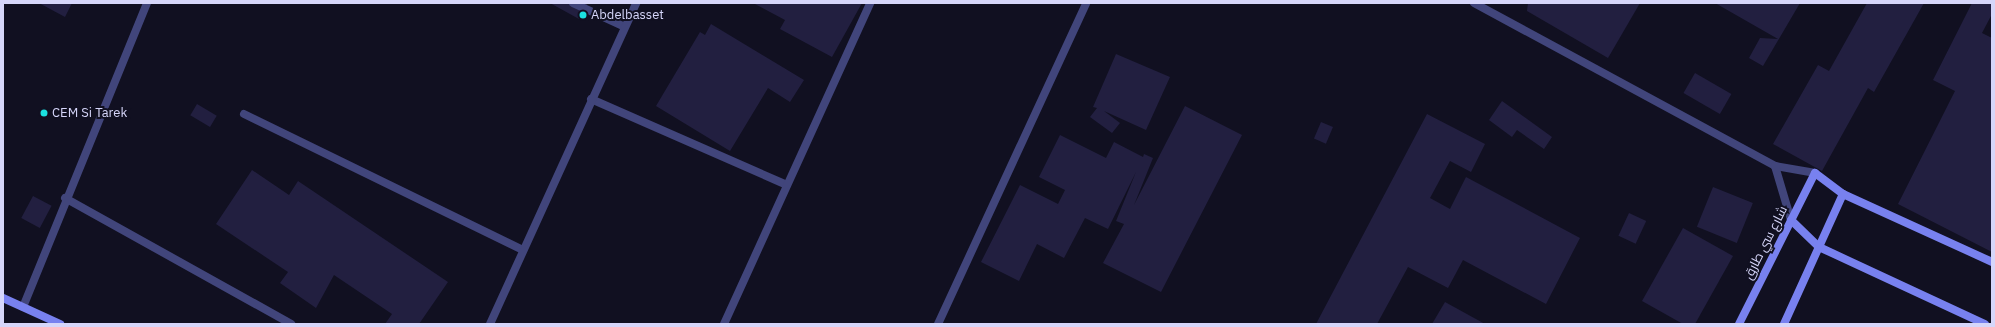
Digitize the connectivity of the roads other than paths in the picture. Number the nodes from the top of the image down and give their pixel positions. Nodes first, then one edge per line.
1 (147, 3) edge
2 (573, 3) edge
3 (636, 3) edge
4 (870, 3) edge
5 (1086, 3) edge
6 (1474, 3) edge
7 (1490, 7) edge
8 (625, 27) junction
9 (591, 99) junction
10 (244, 114) dead end
11 (1775, 166) junction
12 (1815, 173) junction
13 (787, 185) junction
14 (1843, 194) junction
15 (65, 198) junction
16 (1791, 220) junction
17 (1820, 247) junction
18 (523, 250) junction
19 (1992, 262) edge
20 (3, 298) edge
21 (23, 307) junction
22 (60, 324) edge
23 (291, 324) edge
24 (490, 324) edge
25 (724, 324) edge
26 (938, 324) edge
27 (1739, 324) edge
28 (1784, 324) edge
29 (1985, 324) edge

1 - 15 street
2 - 8 street
3 - 8 street
4 - 13 street
5 - 26 street
6 - 7 street
7 - 11 street
8 - 9 street
9 - 13 street
9 - 18 street
10 - 18 street
11 - 12 street
11 - 16 street
12 - 14 street
12 - 16 street, شارع سي طارق
13 - 25 street
14 - 17 street
14 - 19 street
15 - 21 street
15 - 23 street
16 - 17 street
16 - 27 street, شارع سي طارق
17 - 28 street
17 - 29 street
18 - 24 street
20 - 21 street
21 - 22 street

